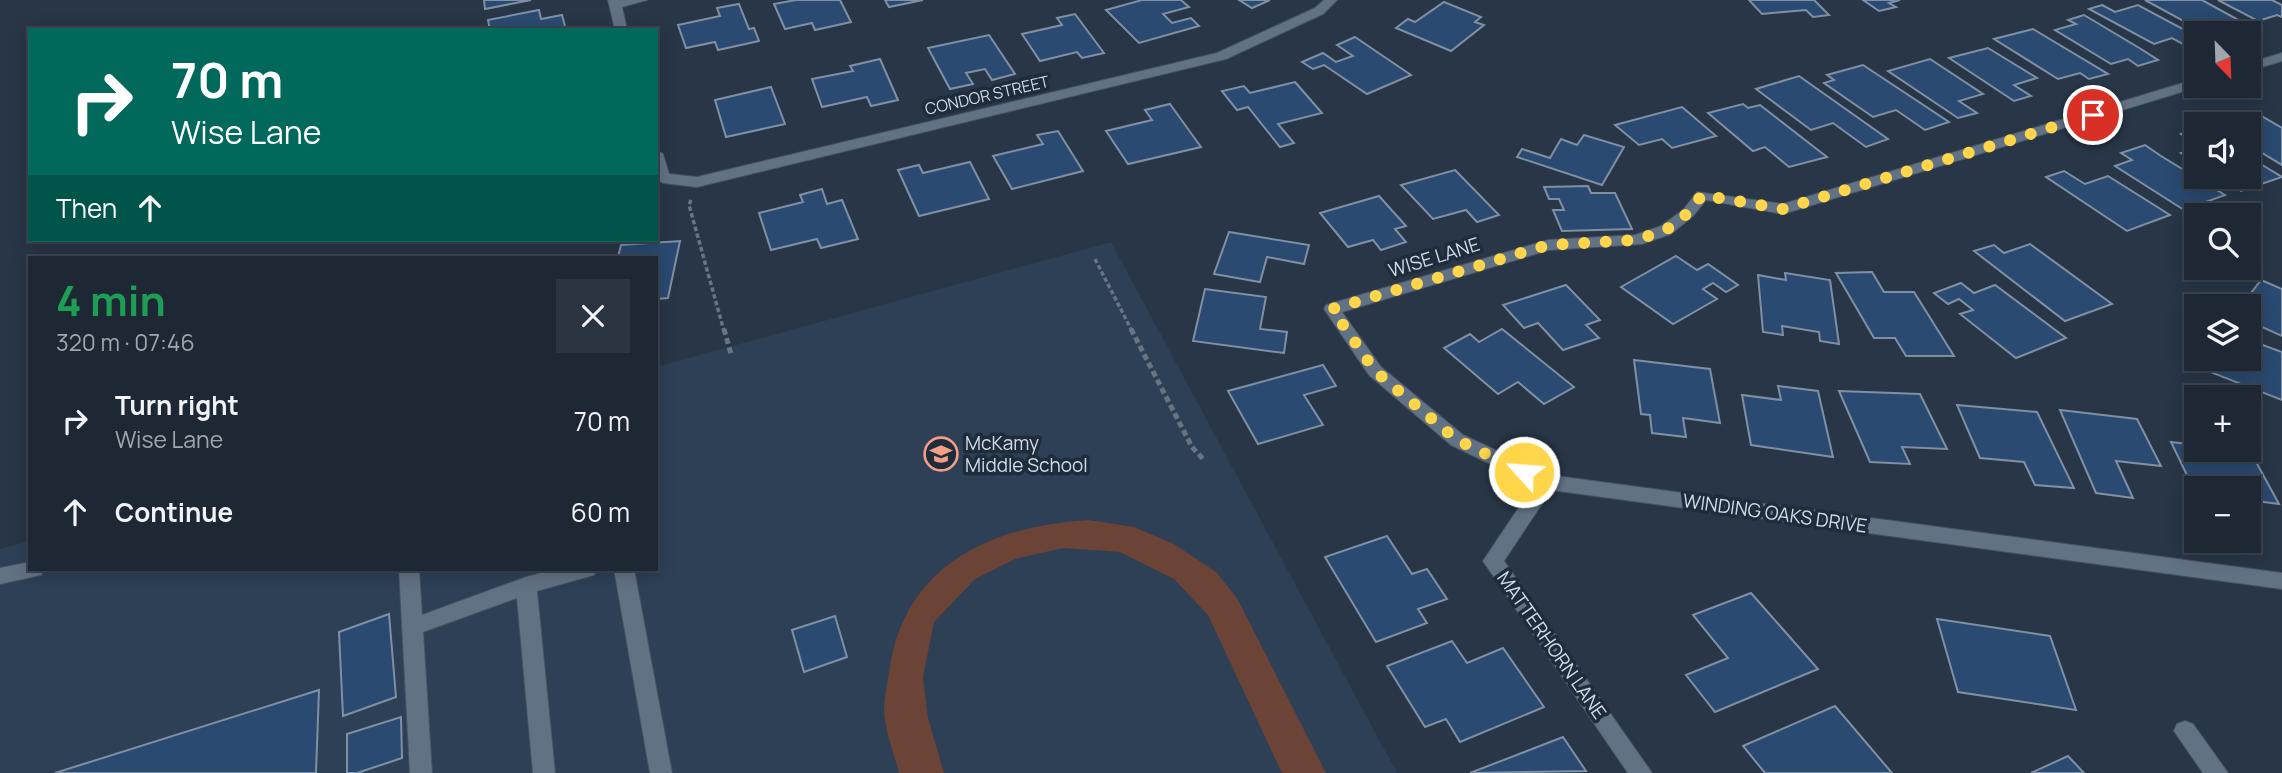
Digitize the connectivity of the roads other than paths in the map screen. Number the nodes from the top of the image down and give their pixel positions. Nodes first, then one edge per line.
1 (641, 0) edge
2 (1331, 0) edge
3 (614, 3) edge
4 (620, 28) edge
5 (2282, 57) edge
6 (2261, 63) edge
7 (2184, 87) edge
8 (658, 162) edge
9 (1332, 309) joint
10 (1546, 482) junction
11 (28, 570) edge
12 (408, 571) edge
13 (579, 571) edge
14 (624, 571) edge
15 (0, 576) edge
16 (2282, 581) edge
17 (526, 585) junction
18 (412, 627) junction
19 (2185, 731) dead end
20 (421, 773) edge
21 (544, 773) edge
22 (661, 773) edge
23 (1641, 773) edge
24 (2217, 773) edge

1 - 3 street
2 - 8 street, CONDOR STREET
3 - 4 street
5 - 6 street
7 - 9 street, WISE LANE
9 - 10 street, WINDING OAKS DRIVE
10 - 16 street, WINDING OAKS DRIVE
10 - 23 street, MATTERHORN LANE
11 - 15 street
12 - 18 street
13 - 17 street
14 - 22 street
17 - 18 street
17 - 21 street
18 - 20 street
19 - 24 street

